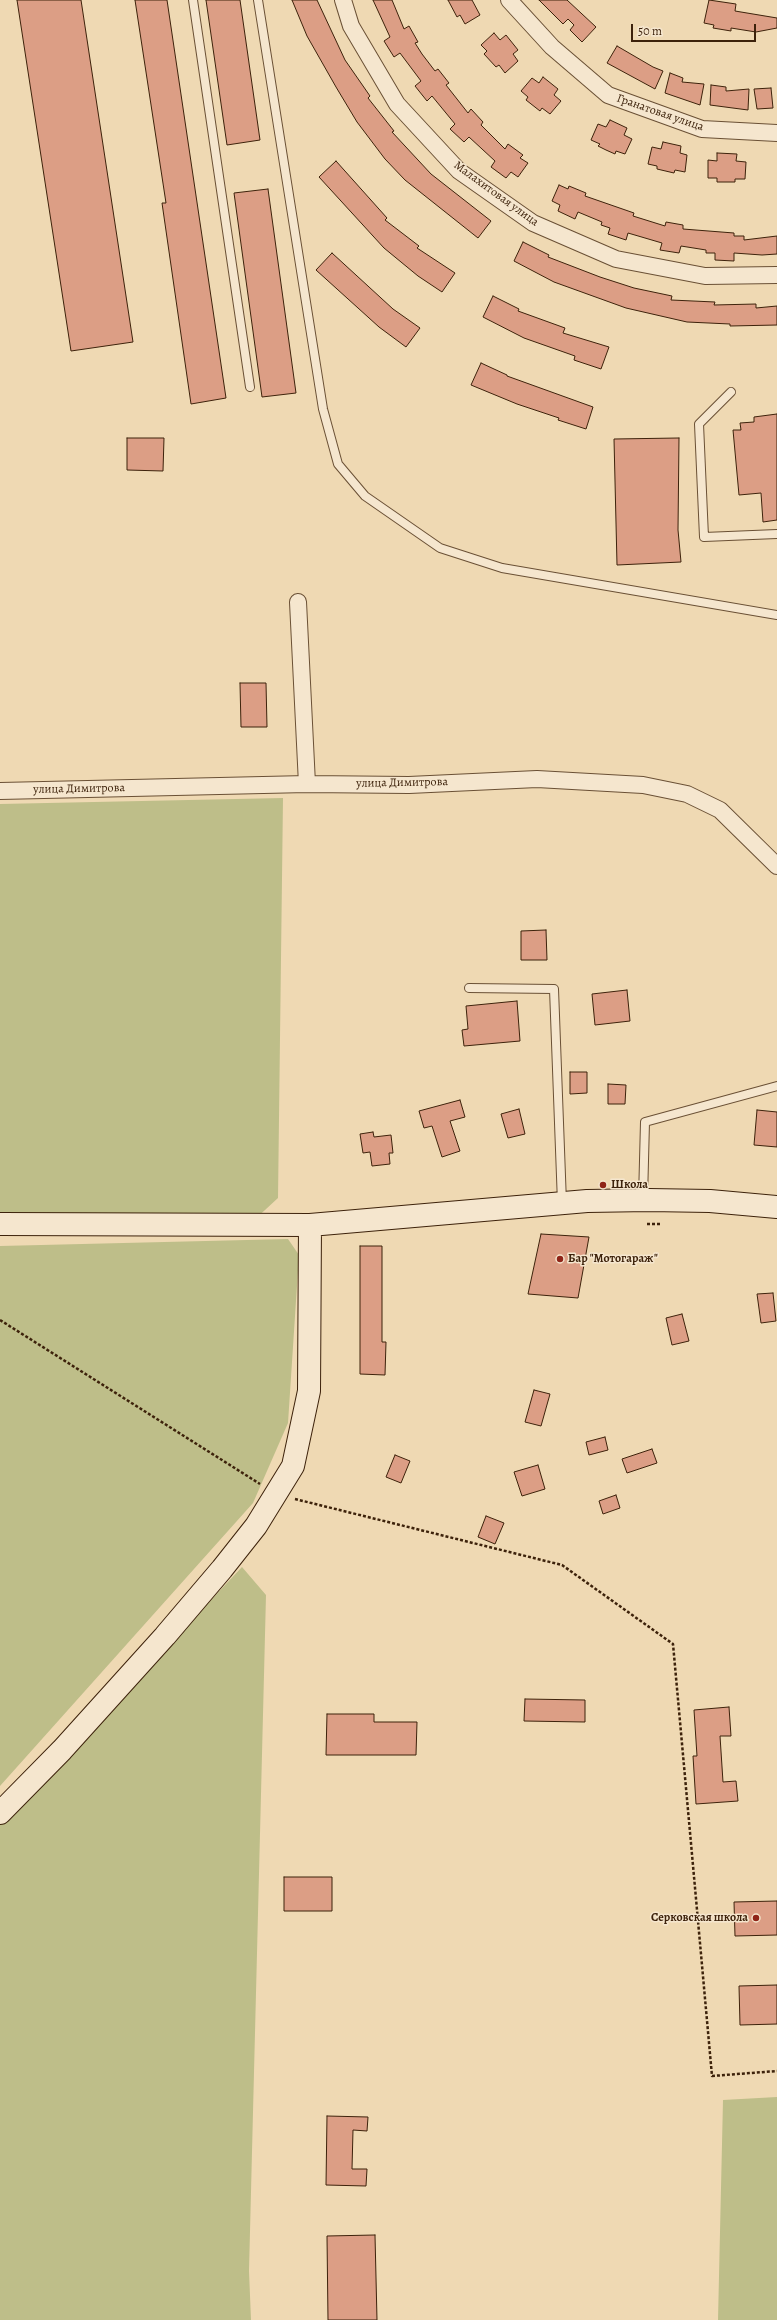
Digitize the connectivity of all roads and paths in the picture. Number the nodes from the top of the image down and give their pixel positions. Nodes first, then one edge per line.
1 (193, 0) edge
2 (258, 0) edge
3 (343, 0) edge
4 (509, 0) edge
5 (777, 133) edge
6 (777, 275) edge
7 (250, 386) dead end
8 (731, 392) dead end
9 (777, 534) edge
10 (298, 602) dead end
11 (777, 615) edge
12 (307, 784) junction
13 (0, 791) edge
14 (777, 866) edge
15 (469, 988) dead end
16 (777, 1086) edge
17 (643, 1200) junction
18 (562, 1203) junction
19 (777, 1207) edge
20 (0, 1224) edge
21 (647, 1224) dead end
22 (660, 1224) dead end
23 (310, 1225) junction
24 (0, 1320) edge
25 (276, 1494) junction
26 (0, 1813) edge
27 (777, 2071) edge

1 - 7 lane
2 - 11 lane
3 - 6 street, Малахитовая улица
4 - 5 street, Гранатовая улица
8 - 9 lane
10 - 12 street
12 - 13 street, улица Димитрова
12 - 14 street, улица Димитрова
15 - 18 lane
16 - 17 lane
17 - 18 main road
17 - 19 main road
18 - 23 main road
20 - 23 main road
21 - 22 path
23 - 25 main road
24 - 25 path
25 - 26 main road
25 - 27 path

